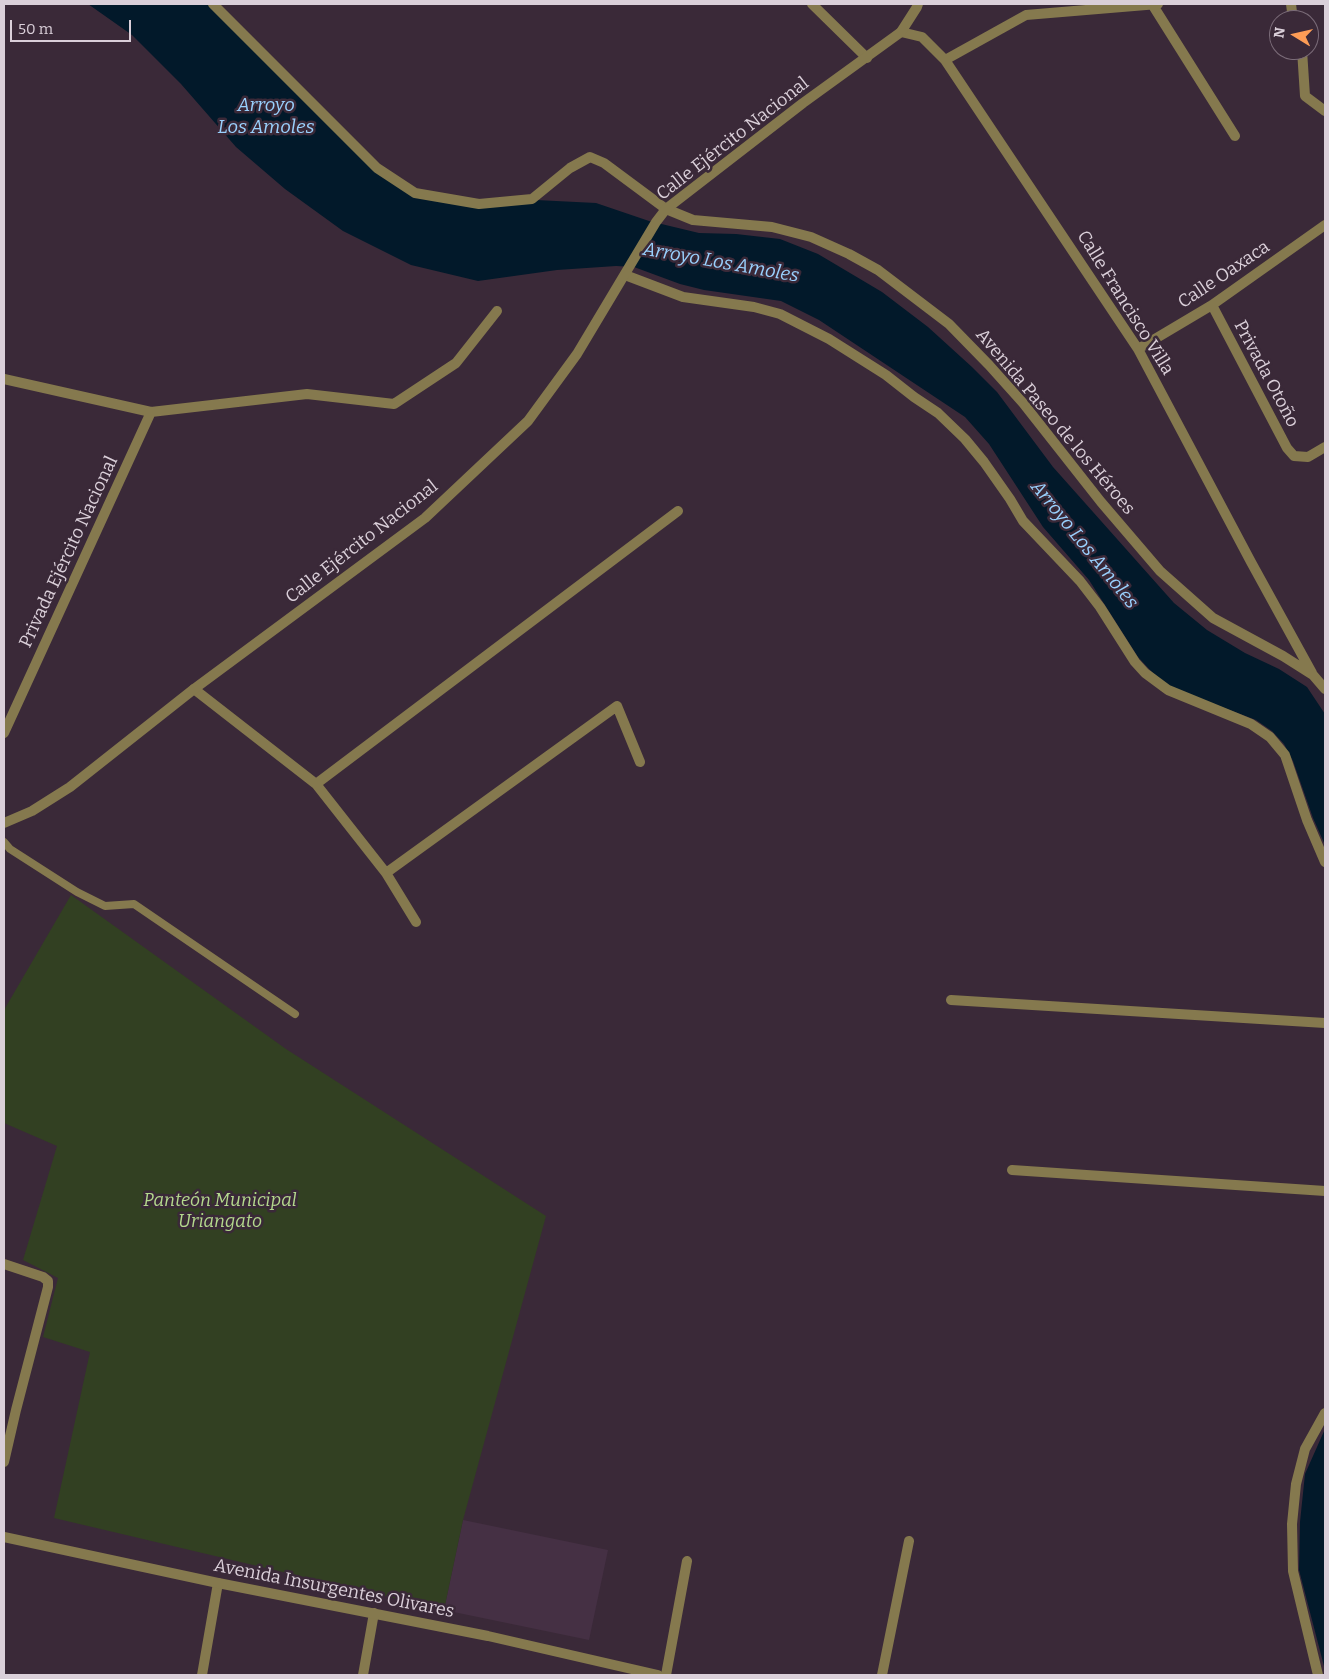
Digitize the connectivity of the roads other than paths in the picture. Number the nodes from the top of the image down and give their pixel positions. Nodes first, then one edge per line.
1 (213, 4) edge
2 (812, 4) edge
3 (918, 4) edge
4 (1152, 4) edge
5 (1158, 4) edge
6 (901, 32) junction
7 (867, 58) junction
8 (945, 60) junction
9 (1303, 60) edge
10 (1325, 111) edge
11 (1234, 136) dead end
12 (666, 209) junction
13 (1325, 225) edge
14 (626, 272) junction
15 (1212, 305) junction
16 (497, 311) dead end
17 (1138, 349) junction
18 (4, 379) edge
19 (151, 412) junction
20 (1325, 447) edge
21 (678, 511) dead end
22 (1313, 675) junction
23 (194, 689) junction
24 (1325, 689) edge
25 (4, 733) edge
26 (640, 762) dead end
27 (316, 784) junction
28 (4, 824) edge
29 (4, 842) edge
30 (1325, 862) edge
31 (386, 873) junction
32 (416, 922) dead end
33 (951, 1000) dead end
34 (295, 1014) dead end
35 (1325, 1023) edge
36 (1012, 1170) dead end
37 (1325, 1190) edge
38 (4, 1264) edge
39 (1325, 1413) edge
40 (4, 1462) edge
41 (4, 1537) edge
42 (908, 1541) dead end
43 (687, 1562) dead end
44 (218, 1583) junction
45 (374, 1613) junction
46 (202, 1675) edge
47 (363, 1675) edge
48 (658, 1675) edge
49 (666, 1675) edge
50 (882, 1675) edge
51 (1318, 1675) edge

1 - 12 street, Avenida Paseo de los Héroes
2 - 7 street
3 - 6 street, Calle Ejército Nacional
4 - 5 street
4 - 8 street
4 - 11 street
6 - 7 street, Calle Ejército Nacional
6 - 8 street, Calle Francisco Villa
7 - 12 street, Calle Ejército Nacional
8 - 17 street, Calle Francisco Villa
9 - 10 street
12 - 14 street, Calle Ejército Nacional
12 - 22 street, Avenida Paseo de los Héroes
13 - 15 street, Calle Oaxaca
14 - 23 street, Calle Ejército Nacional
14 - 30 street
15 - 17 street, Calle Oaxaca
15 - 20 street, Privada Otoño
16 - 19 street
17 - 22 street, Calle Francisco Villa
18 - 19 street
19 - 25 street, Privada Ejército Nacional
21 - 27 street
22 - 24 street, Avenida Paseo de los Héroes
23 - 27 street
23 - 28 street, Calle Ejército Nacional
26 - 31 street
27 - 31 street
29 - 34 lane
31 - 32 street
33 - 35 street
36 - 37 street
38 - 40 street
39 - 51 street
41 - 44 street, Avenida Insurgentes Olivares
42 - 50 street
43 - 49 street
44 - 45 street, Avenida Insurgentes Olivares
44 - 46 street
45 - 47 street
45 - 48 street, Avenida Insurgentes Olivares

